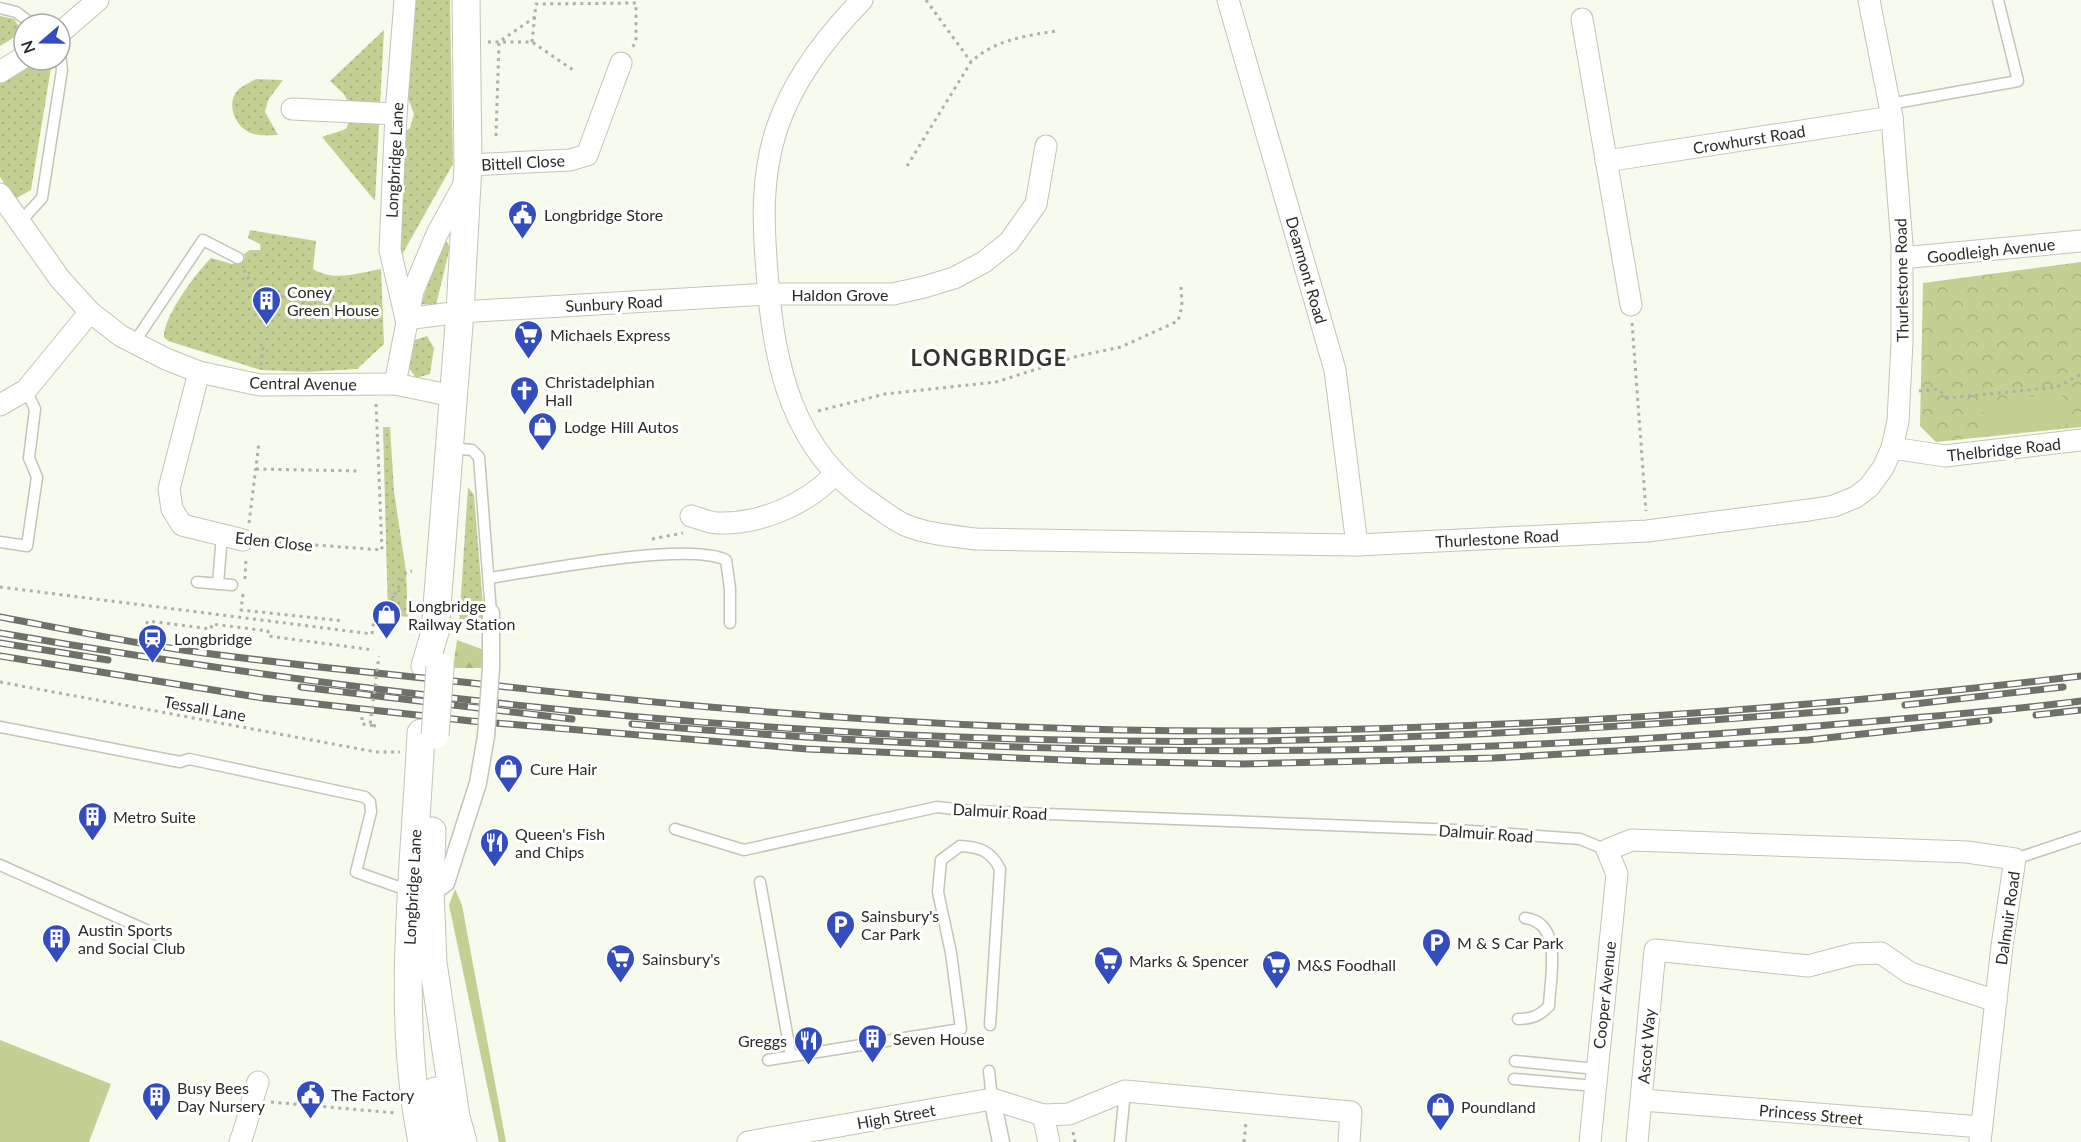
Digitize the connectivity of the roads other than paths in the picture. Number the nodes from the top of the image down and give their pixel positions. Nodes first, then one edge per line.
1 (98, 0) edge
2 (405, 0) edge
3 (466, 0) edge
4 (862, 0) edge
5 (1228, 0) edge
6 (1869, 0) edge
7 (1998, 0) edge
8 (0, 8) edge
9 (16, 12) edge
10 (1582, 19) dead end
11 (72, 23) edge
12 (621, 63) road end
13 (62, 72) edge
14 (292, 109) dead end
15 (1891, 110) junction
16 (396, 114) junction
17 (1046, 146) dead end
18 (1606, 161) junction
19 (467, 172) junction
20 (0, 194) edge
21 (20, 222) junction
22 (2081, 241) edge
23 (238, 258) road end
24 (1902, 258) junction
25 (768, 294) junction
26 (1631, 305) road end
27 (90, 312) junction
28 (460, 312) junction
29 (406, 320) junction
30 (134, 343) junction
31 (199, 372) junction
32 (395, 384) junction
33 (27, 390) junction
34 (453, 396) junction
35 (0, 405) edge
36 (2081, 440) edge
37 (449, 448) junction
38 (1892, 448) junction
39 (835, 474) junction
40 (691, 516) dead end
41 (222, 535) junction
42 (243, 540) road end
43 (0, 542) edge
44 (1357, 545) junction
45 (489, 578) junction
46 (197, 582) dead end
47 (218, 584) junction
48 (232, 585) dead end
49 (491, 613) joint
50 (730, 623) dead end
51 (0, 727) edge
52 (675, 829) dead end
53 (2081, 837) edge
54 (1606, 849) junction
55 (2015, 859) junction
56 (0, 865) edge
57 (760, 882) dead end
58 (424, 897) junction
59 (1525, 918) dead end
60 (162, 937) dead end
61 (1996, 1000) junction
62 (1518, 1019) dead end
63 (990, 1025) dead end
64 (791, 1056) junction
65 (768, 1060) dead end
66 (1515, 1061) dead end
67 (989, 1071) dead end
68 (1595, 1078) junction
69 (1514, 1079) dead end
70 (255, 1091) road end
71 (1125, 1091) junction
72 (992, 1099) junction
73 (1641, 1100) junction
74 (1043, 1115) junction
75 (1981, 1135) edge
76 (240, 1142) edge
77 (422, 1142) edge
78 (442, 1142) edge
79 (463, 1142) edge
80 (748, 1142) edge
81 (1000, 1142) edge
82 (1048, 1142) edge
83 (1120, 1142) edge
84 (1348, 1142) edge
85 (1590, 1142) edge
86 (1637, 1142) edge

1 - 11 street
2 - 16 street, Longbridge Lane
3 - 19 street, Longbridge Lane
4 - 25 street, Thurlestone Road
5 - 44 street, Dearmont Road
6 - 15 street, Thurlestone Road
7 - 15 lane
8 - 9 lane
10 - 18 street
12 - 19 street, Bittell Close
13 - 21 lane
14 - 16 street
15 - 18 street, Crowhurst Road
15 - 24 street, Thurlestone Road
16 - 29 street, Longbridge Lane
17 - 25 street, Haldon Grove
18 - 26 street
19 - 28 street, Longbridge Lane
19 - 29 street, Longbridge Lane
20 - 21 street, Central Avenue
21 - 27 street, Central Avenue
22 - 24 street, Goodleigh Avenue
23 - 30 lane
24 - 38 street, Thurlestone Road
25 - 28 street, Sunbury Road
25 - 39 street, Thurlestone Road
27 - 30 street, Central Avenue
27 - 33 street
28 - 29 street
28 - 34 street, Longbridge Lane
29 - 32 street, Longbridge Lane
30 - 31 street, Central Avenue
31 - 32 street, Central Avenue
31 - 41 street, Eden Close
32 - 34 street
33 - 35 street
33 - 43 lane
34 - 37 street, Longbridge Lane
36 - 38 street, Thelbridge Road
37 - 45 lane, Longbridge Lane
37 - 58 street, Longbridge Lane, bridge
38 - 44 street, Thurlestone Road
39 - 40 street
39 - 44 street, Thurlestone Road
41 - 42 street, Eden Close
41 - 47 lane
45 - 49 lane, Longbridge Lane
45 - 50 lane
46 - 47 lane
47 - 48 lane
49 - 58 street, Longbridge Lane, bridge
51 - 58 lane
52 - 54 lane, Dalmuir Road
53 - 55 lane
54 - 55 street, Dalmuir Road
54 - 68 street, Cooper Avenue
55 - 61 street, Dalmuir Road
56 - 60 lane
57 - 64 lane
58 - 77 street, Longbridge Lane
58 - 78 street, Longbridge Lane
58 - 79 street, Longbridge Lane
59 - 62 lane
61 - 73 street, Ascot Way
61 - 75 street, Dalmuir Road
63 - 64 lane
64 - 65 lane
66 - 68 lane
67 - 72 lane
68 - 69 lane
68 - 85 street, Cooper Avenue
70 - 76 street
71 - 74 street, High Street
71 - 83 lane
71 - 84 street
72 - 74 street, High Street
72 - 80 street, High Street
72 - 81 street
73 - 75 street, Princess Street
73 - 86 street, Ascot Way
74 - 82 street

